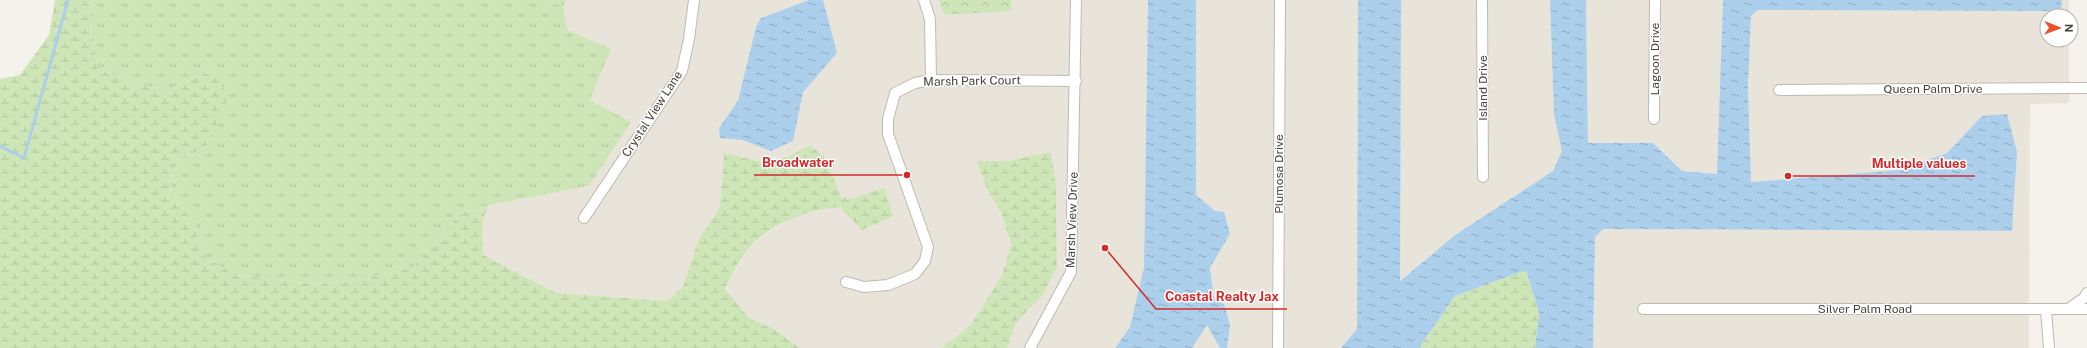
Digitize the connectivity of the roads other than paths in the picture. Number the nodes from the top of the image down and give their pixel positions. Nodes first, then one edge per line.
1 (693, 0) edge
2 (924, 0) edge
3 (1076, 0) edge
4 (1280, 0) edge
5 (1482, 0) edge
6 (1655, 0) edge
7 (931, 80) junction
8 (1076, 81) junction
9 (2087, 88) edge
10 (1779, 90) dead end
11 (1654, 119) dead end
12 (1483, 177) dead end
13 (584, 218) dead end
14 (846, 282) dead end
15 (2087, 293) edge
16 (1643, 309) dead end
17 (2087, 309) edge
18 (2046, 310) junction
19 (2068, 310) junction
20 (1030, 348) edge
21 (1278, 348) edge
22 (2049, 348) edge

1 - 13 street, Crystal View Lane
2 - 7 street
3 - 8 street, Marsh View Drive
4 - 21 street, Plumosa Drive
5 - 12 street, Island Drive
6 - 11 street, Lagoon Drive
7 - 8 street, Marsh Park Court
7 - 14 street, Marsh Park Court
8 - 20 street, Marsh View Drive
9 - 10 street, Queen Palm Drive
15 - 19 street
16 - 18 street, Silver Palm Road
17 - 19 street, Silver Palm Road
18 - 19 street, Silver Palm Road
18 - 22 street

